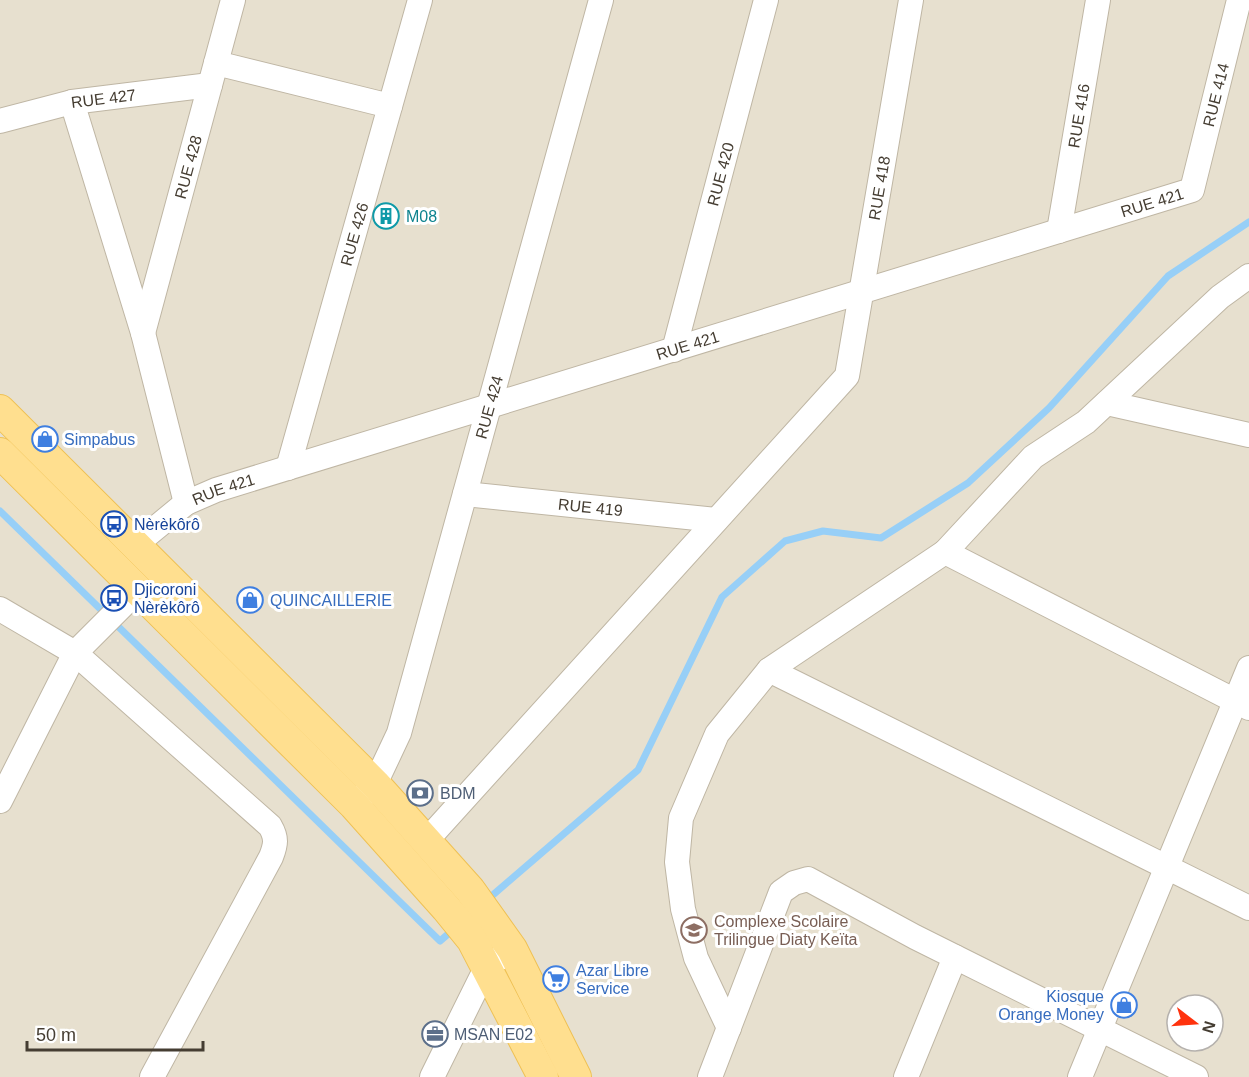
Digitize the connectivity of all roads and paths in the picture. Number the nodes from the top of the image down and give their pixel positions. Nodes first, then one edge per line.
1 (233, 0) edge
2 (420, 0) edge
3 (601, 0) edge
4 (766, 0) edge
5 (911, 0) edge
6 (1098, 0) edge
7 (1239, 0) edge
8 (213, 74) junction
9 (72, 102) junction
10 (390, 106) junction
11 (0, 121) edge
12 (1192, 190) joint
13 (1059, 231) junction
14 (1249, 276) edge
15 (862, 291) junction
16 (143, 333) junction
17 (674, 350) junction
18 (1107, 403) junction
19 (489, 406) junction
20 (0, 410) edge
21 (1249, 435) edge
22 (0, 453) edge
23 (288, 468) junction
24 (465, 494) junction
25 (186, 503) junction
26 (716, 520) junction
27 (135, 545) junction
28 (945, 552) junction
29 (138, 590) junction
30 (0, 609) edge
31 (75, 653) junction
32 (1249, 668) edge
33 (769, 670) junction
34 (1242, 704) edge
35 (375, 784) junction
36 (0, 801) edge
37 (354, 805) junction
38 (426, 841) junction
39 (1166, 867) junction
40 (1249, 908) edge
41 (493, 939) junction
42 (956, 957) junction
43 (486, 968) junction
44 (729, 1028) junction
45 (1100, 1029) junction
46 (152, 1077) edge
47 (432, 1077) edge
48 (543, 1077) edge
49 (576, 1077) edge
50 (710, 1077) edge
51 (906, 1077) edge
52 (1080, 1077) edge
53 (1196, 1077) edge

1 - 8 street, RUE 428
2 - 10 street, RUE 426
3 - 19 street, RUE 424
4 - 17 street, RUE 420
5 - 15 street, RUE 418
6 - 13 street, RUE 416
7 - 12 street, RUE 414
8 - 9 street, RUE 427
8 - 10 street, RUE 427
8 - 16 street, RUE 428
9 - 11 street, RUE 427
9 - 16 street, RUE 428
10 - 23 street, RUE 426
12 - 13 street, RUE 421
13 - 15 street, RUE 421
14 - 18 street
15 - 17 street, RUE 421
15 - 26 street, RUE 418
16 - 25 street, RUE 428
17 - 19 street, RUE 421
18 - 21 street
18 - 28 street
19 - 23 street, RUE 421
19 - 24 street, RUE 424
20 - 27 main road
22 - 29 main road
23 - 25 street, RUE 421
24 - 26 street, RUE 419
24 - 35 street, RUE 424
25 - 27 street, RUE 421
26 - 38 street
27 - 35 main road
28 - 33 street
28 - 34 street
29 - 31 street
29 - 37 main road
30 - 31 street
31 - 36 street
31 - 46 street
32 - 34 street
33 - 39 street
33 - 44 street
34 - 39 street
35 - 37 street, RUE 424
35 - 38 main road
37 - 41 main road
38 - 41 main road
39 - 40 street
39 - 45 street
41 - 43 main road
41 - 49 main road
42 - 44 street
42 - 45 street
42 - 51 street
43 - 47 street
43 - 48 main road
44 - 50 street
45 - 52 street
45 - 53 street

